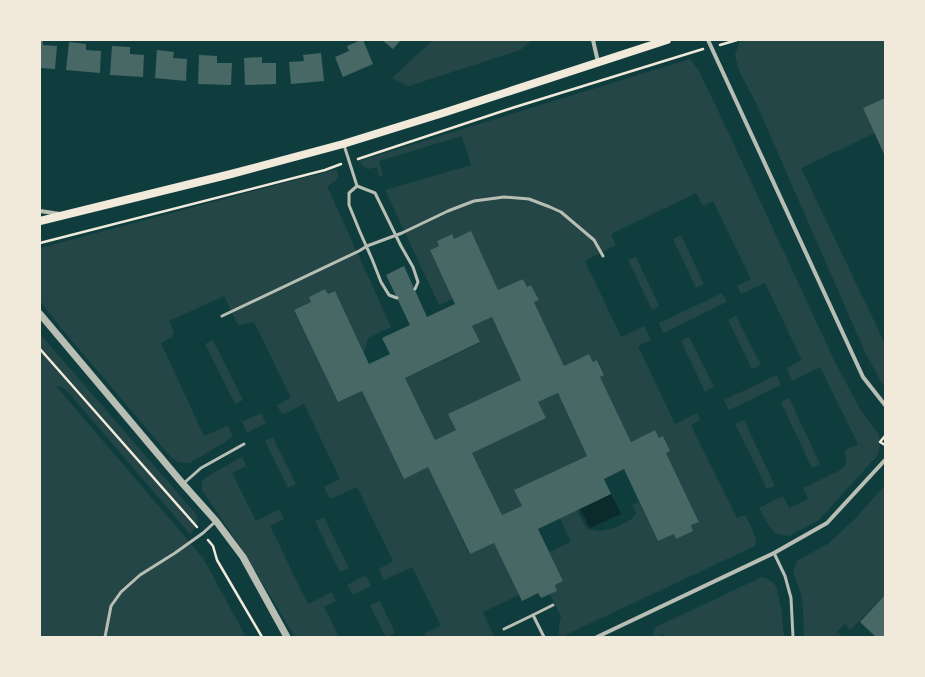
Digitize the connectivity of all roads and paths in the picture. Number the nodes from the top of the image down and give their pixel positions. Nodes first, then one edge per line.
1 (593, 40) edge
2 (667, 40) edge
3 (708, 40) edge
4 (737, 40) edge
5 (711, 47) junction
6 (598, 62) junction
7 (343, 144) junction
8 (349, 162) junction
9 (357, 186) junction
10 (40, 211) edge
11 (67, 214) junction
12 (40, 221) edge
13 (396, 235) junction
14 (40, 243) edge
15 (367, 246) junction
16 (603, 256) dead end
17 (415, 289) dead end
18 (397, 298) dead end
19 (40, 314) edge
20 (222, 316) dead end
21 (40, 349) edge
22 (885, 405) edge
23 (885, 436) edge
24 (244, 444) dead end
25 (885, 445) edge
26 (885, 460) edge
27 (183, 484) junction
28 (216, 521) junction
29 (203, 533) junction
30 (774, 553) junction
31 (553, 605) dead end
32 (533, 615) junction
33 (504, 629) dead end
34 (104, 637) edge
35 (262, 637) edge
36 (287, 637) edge
37 (544, 637) edge
38 (597, 637) edge
39 (794, 637) edge

1 - 6 street
2 - 6 main road
3 - 5 street
4 - 5 path
5 - 8 path
5 - 22 street
6 - 7 main road
7 - 8 lane
7 - 11 main road
8 - 9 lane
8 - 14 path
9 - 13 lane
9 - 15 lane
10 - 11 street
11 - 12 main road
13 - 15 lane
13 - 16 lane
13 - 17 lane
15 - 18 lane
15 - 20 lane
19 - 27 street
21 - 29 path
23 - 25 path
24 - 27 lane
26 - 30 street
27 - 28 street
28 - 29 lane
28 - 36 street
29 - 34 lane
29 - 35 path
30 - 38 street
30 - 39 lane
31 - 32 lane
32 - 33 lane
32 - 37 lane

